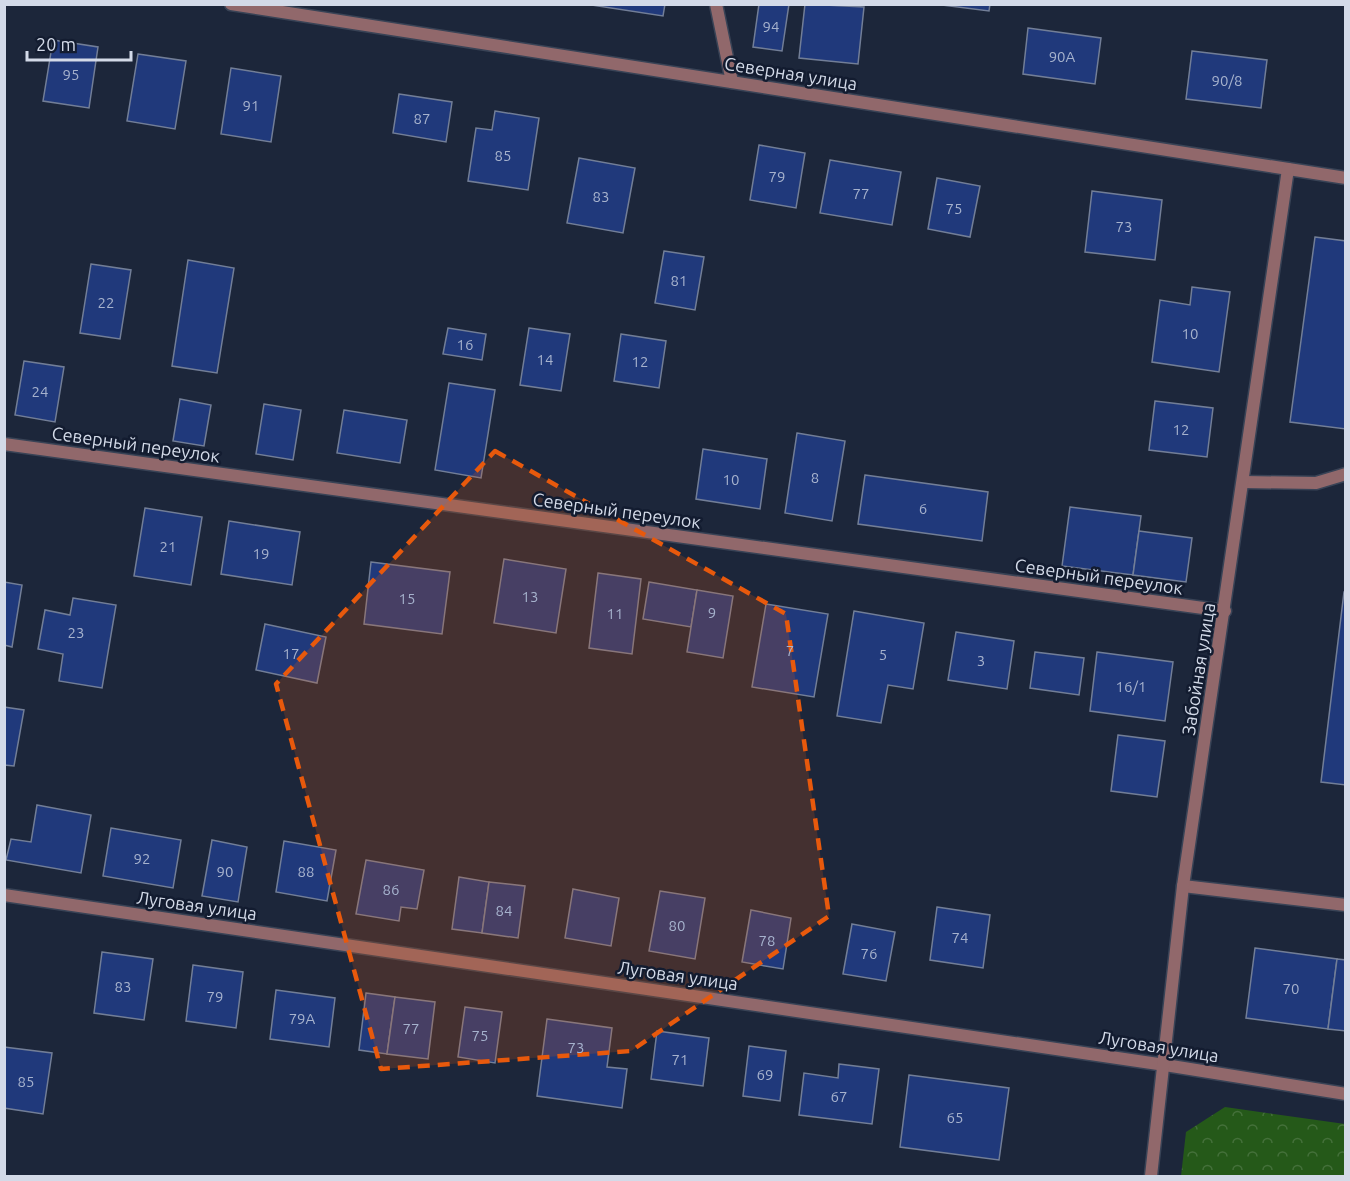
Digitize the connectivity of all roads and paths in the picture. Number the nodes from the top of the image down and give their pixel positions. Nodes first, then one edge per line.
1 (231, 4) edge
2 (716, 4) edge
3 (732, 82) junction
4 (1288, 169) junction
5 (1346, 178) edge
6 (4, 444) edge
7 (1346, 474) edge
8 (1244, 482) junction
9 (1226, 611) junction
10 (1183, 886) junction
11 (4, 895) edge
12 (1346, 905) edge
13 (1165, 1065) junction
14 (1346, 1094) edge
15 (1150, 1176) edge

1 - 3 street, Северная улица
2 - 3 street
3 - 4 street, Северная улица
4 - 5 street, Северная улица
4 - 8 street, Забойная улица
6 - 9 street, Северный переулок
7 - 8 street
8 - 9 street, Забойная улица
9 - 10 street, Забойная улица
10 - 12 street
10 - 13 street, Забойная улица
11 - 13 street, Луговая улица
13 - 14 street, Луговая улица
13 - 15 street, Забойная улица

